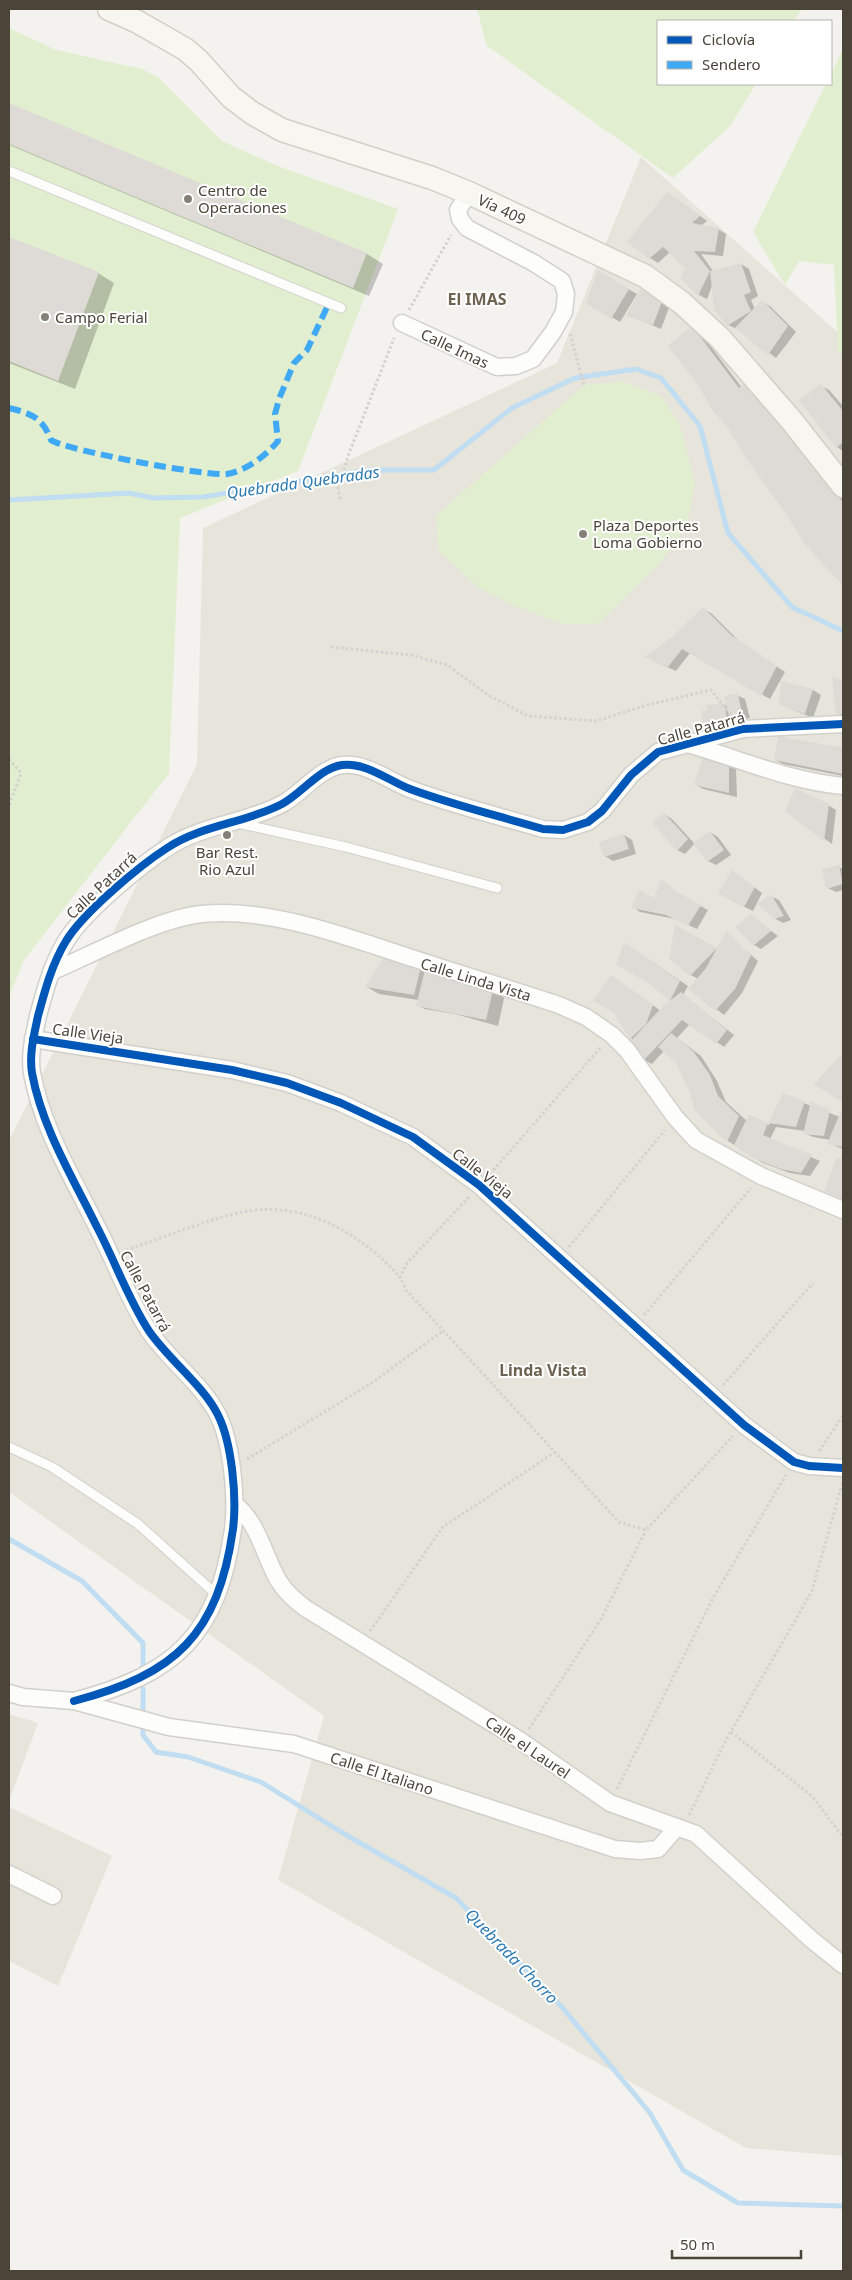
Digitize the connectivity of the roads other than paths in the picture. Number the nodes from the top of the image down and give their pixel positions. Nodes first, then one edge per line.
1 (109, 9) edge
2 (9, 171) edge
3 (469, 193) junction
4 (341, 308) dead end
5 (402, 323) road end
6 (843, 486) edge
7 (843, 724) edge
8 (688, 744) junction
9 (843, 786) edge
10 (232, 822) junction
11 (497, 888) dead end
12 (51, 972) junction
13 (33, 1039) junction
14 (843, 1210) edge
15 (9, 1447) edge
16 (843, 1468) edge
17 (236, 1506) junction
18 (218, 1596) junction
19 (9, 1693) edge
20 (74, 1701) junction
21 (680, 1828) junction
22 (9, 1874) edge
23 (53, 1896) dead end
24 (843, 1965) edge

1 - 3 street, Vía 409
2 - 4 lane
3 - 5 street, Calle Imas
3 - 6 street, Vía 409
7 - 8 street, Calle Patarrá
8 - 9 street
8 - 10 street, Calle Patarrá
10 - 11 lane
10 - 12 street, Calle Patarrá
12 - 13 street, Calle Patarrá
12 - 14 street, Calle Linda Vista
13 - 16 street, Calle Vieja
13 - 17 street, Calle Patarrá
15 - 18 lane
17 - 18 street, Calle Patarrá
17 - 21 street, Calle el Laurel
18 - 20 street, Calle Patarrá
19 - 20 street
20 - 21 street, Calle El Italiano
21 - 24 street, Calle el Laurel
22 - 23 street

